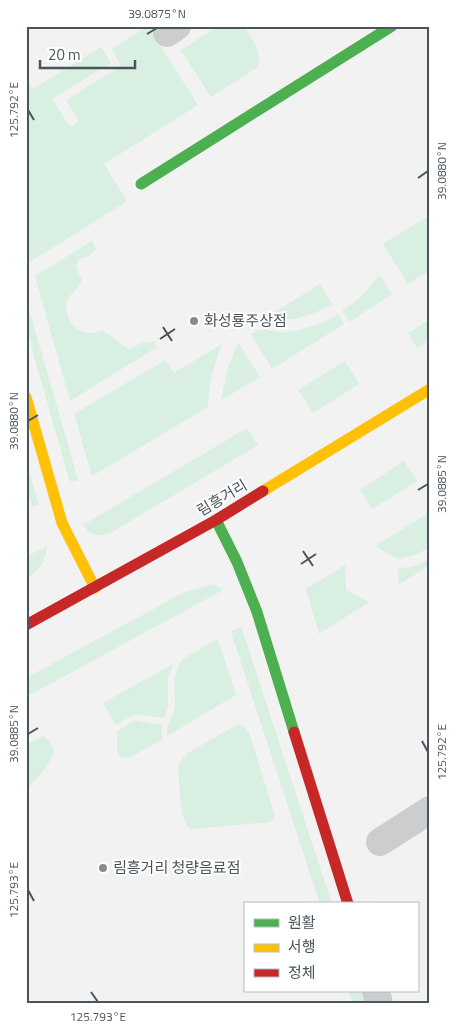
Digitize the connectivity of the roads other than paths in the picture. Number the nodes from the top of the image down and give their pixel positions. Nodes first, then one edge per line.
1 (392, 26) edge
2 (142, 184) dead end
3 (430, 389) edge
4 (26, 397) edge
5 (216, 520) junction
6 (95, 588) junction
7 (26, 625) edge
8 (430, 810) edge
9 (380, 842) dead end
10 (347, 902) edge

1 - 2 street
3 - 5 street, 림흥거리
4 - 6 street
5 - 6 street, 림흥거리
5 - 10 street
6 - 7 street, 림흥거리
8 - 9 street

